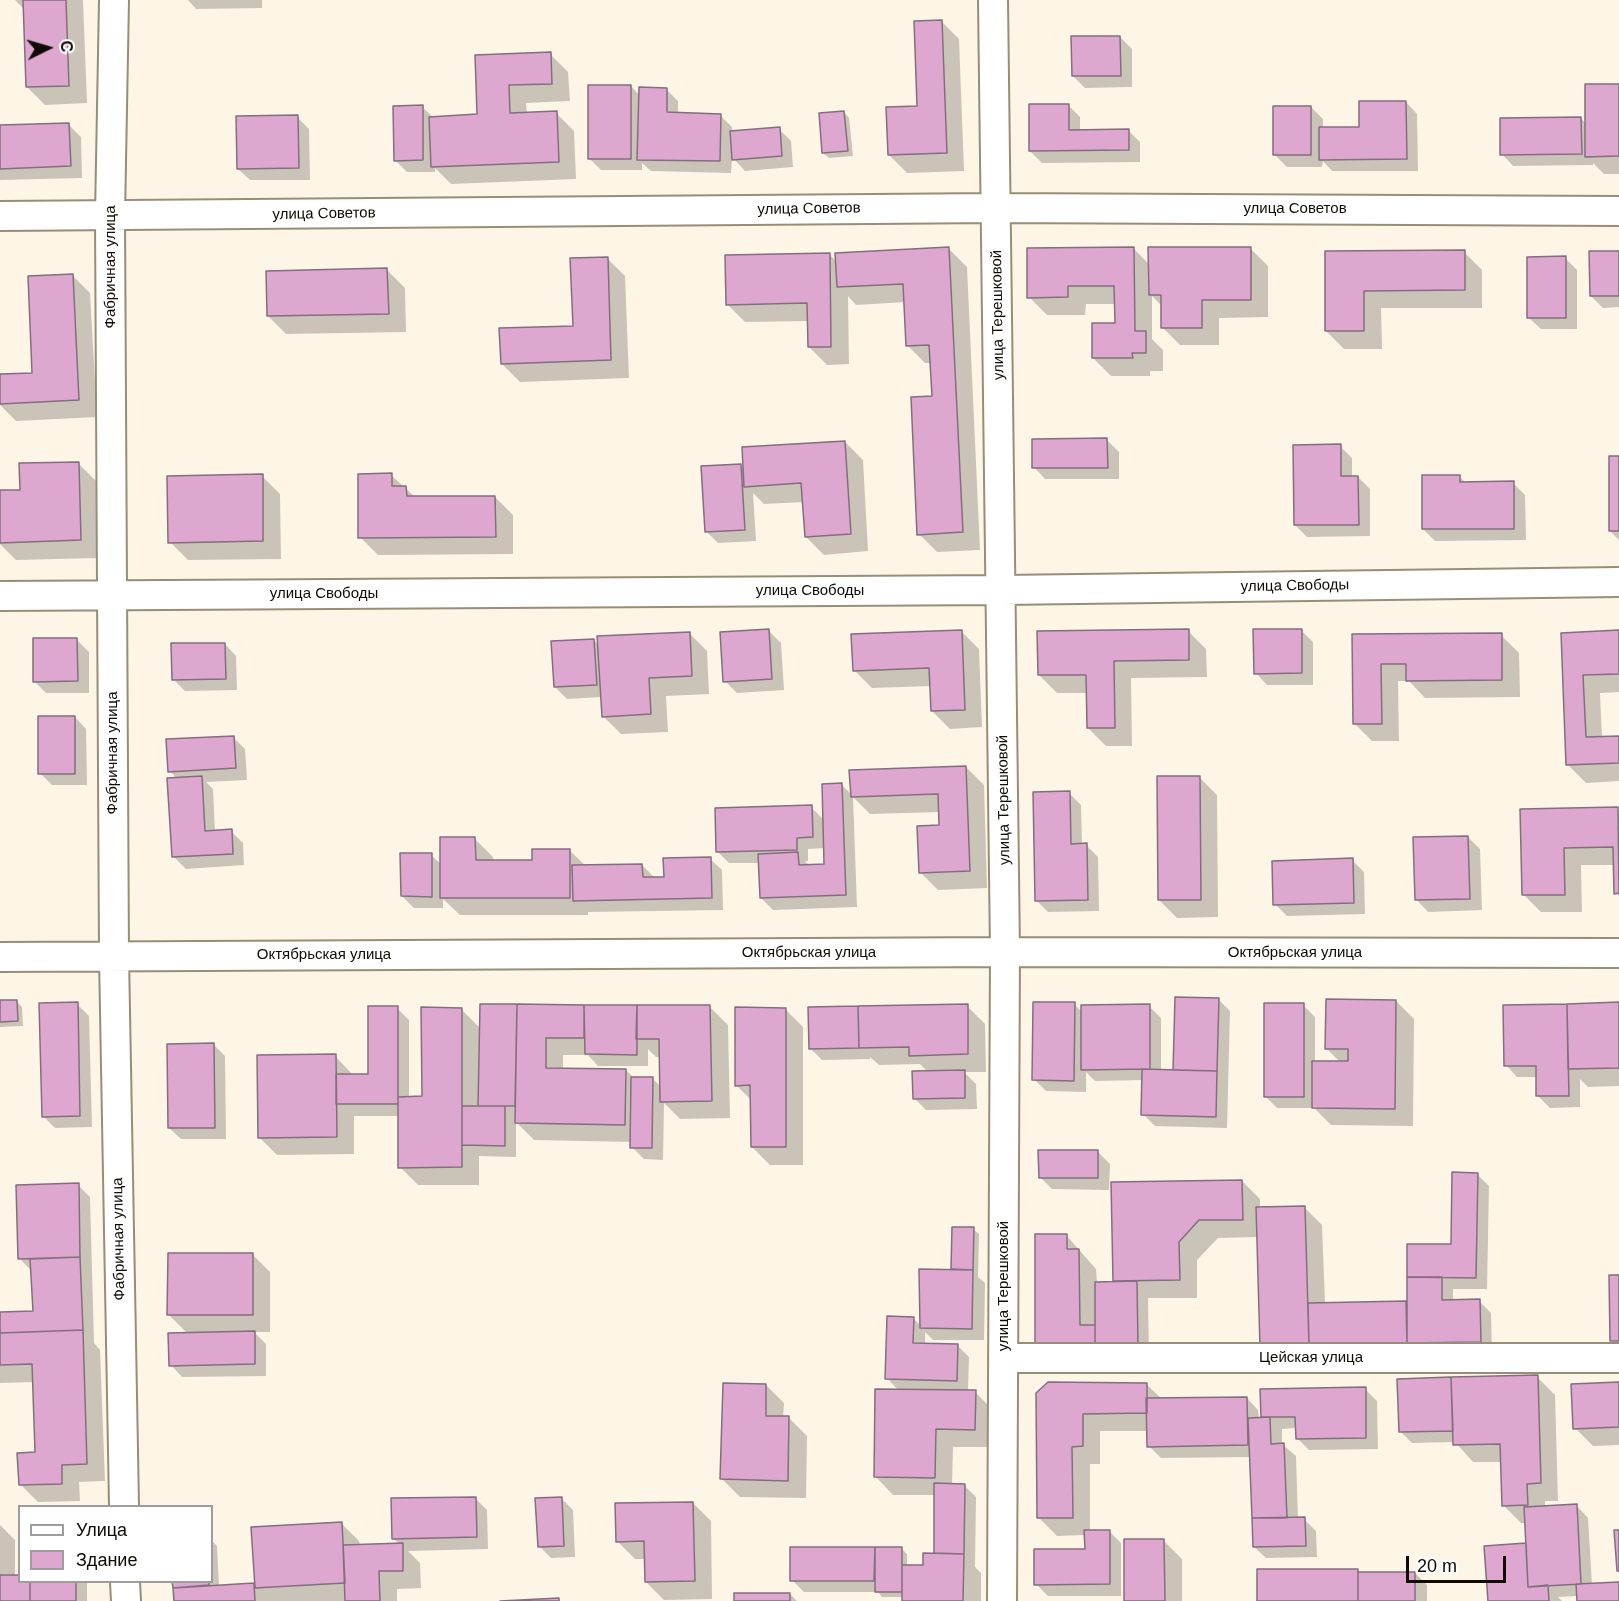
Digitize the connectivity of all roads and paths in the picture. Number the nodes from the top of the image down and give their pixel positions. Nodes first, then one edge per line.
1 (114, 0) edge
2 (993, 0) edge
3 (996, 208) junction
4 (1619, 211) edge
5 (0, 216) edge
6 (110, 216) junction
7 (1619, 582) edge
8 (1002, 590) junction
9 (113, 595) junction
10 (0, 596) edge
11 (1005, 952) junction
12 (1619, 953) edge
13 (114, 956) junction
14 (0, 957) edge
15 (1003, 1358) junction
16 (1619, 1358) edge
17 (124, 1505) edge
18 (125, 1583) edge
19 (126, 1601) edge
20 (1002, 1601) edge

1 - 6 street, Фабричная улица
2 - 3 street, улица Терешковой
3 - 4 street, улица Советов
3 - 6 street, улица Советов
3 - 8 street, улица Терешковой
5 - 6 street, улица Советов
6 - 9 street, Фабричная улица
7 - 8 street, улица Свободы
8 - 9 street, улица Свободы
8 - 11 street, улица Терешковой
9 - 10 street, улица Свободы
9 - 13 street, Фабричная улица
11 - 12 street, Октябрьская улица
11 - 13 street, Октябрьская улица
11 - 15 street, улица Терешковой
13 - 14 street, Октябрьская улица
13 - 17 street, Фабричная улица
15 - 16 street, Цейская улица
15 - 20 street, улица Терешковой
18 - 19 street

